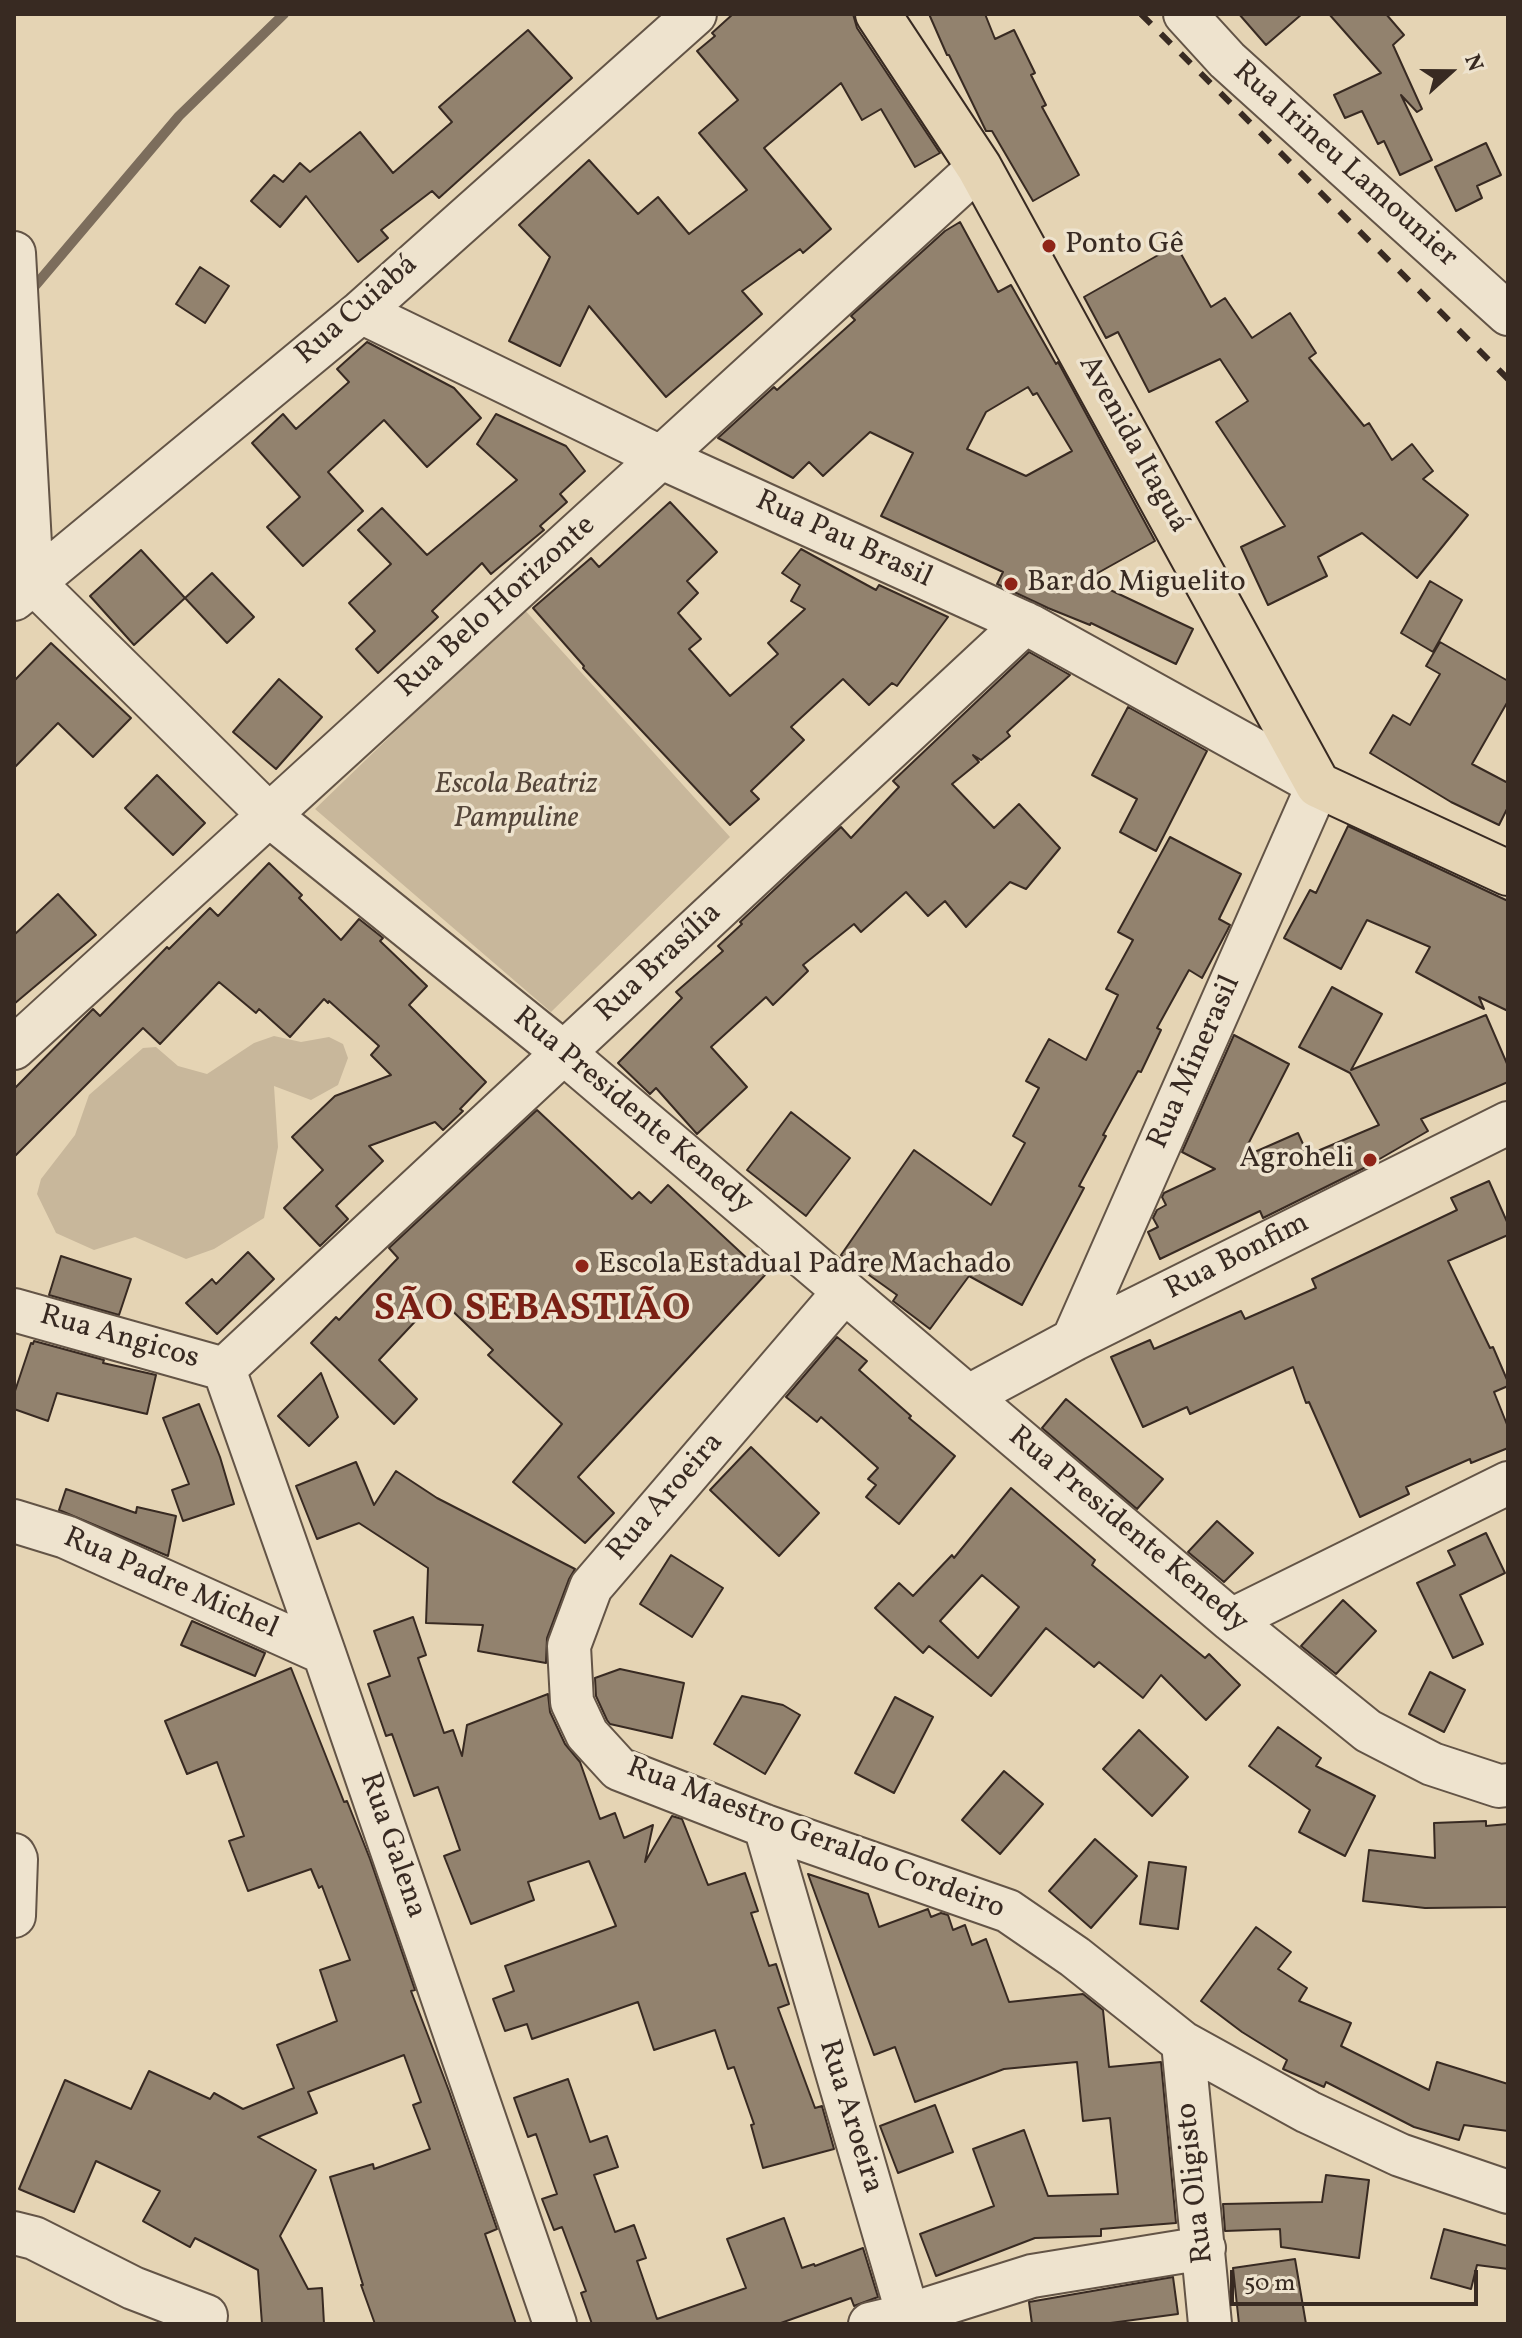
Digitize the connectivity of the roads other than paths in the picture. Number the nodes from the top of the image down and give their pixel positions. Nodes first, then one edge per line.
1 (695, 14) edge
2 (878, 14) edge
3 (1185, 14) edge
4 (979, 167) junction
5 (14, 253) edge
6 (361, 312) junction
7 (1508, 314) edge
8 (662, 458) junction
9 (19, 583) edge
10 (1025, 623) junction
11 (1318, 785) junction
12 (270, 816) junction
13 (1508, 873) edge
14 (14, 1048) edge
15 (564, 1053) junction
16 (1508, 1123) edge
17 (844, 1292) junction
18 (14, 1310) edge
19 (1073, 1340) junction
20 (224, 1369) junction
21 (969, 1396) junction
22 (1508, 1483) edge
23 (14, 1521) edge
24 (1231, 1620) junction
25 (324, 1653) junction
26 (587, 1734) joint
27 (1508, 1785) edge
28 (765, 1826) junction
29 (14, 1855) edge
30 (14, 1916) edge
31 (1183, 2043) junction
32 (1508, 2192) edge
33 (14, 2233) edge
34 (1204, 2248) junction
35 (206, 2316) dead end
36 (889, 2320) edge
37 (555, 2324) edge
38 (1210, 2324) edge

1 - 6 street, Rua Cuiabá
2 - 4 main road, Avenida Itaguá
3 - 7 street, Rua Irineu Lamounier
4 - 8 street, Rua Belo Horizonte
4 - 11 main road, Avenida Itaguá
5 - 9 street
6 - 8 street, Rua Pau Brasil
6 - 9 street, Rua Cuiabá
8 - 10 street, Rua Pau Brasil
8 - 12 street, Rua Belo Horizonte
9 - 12 street, Rua Presidente Kenedy
10 - 11 street, Rua Pau Brasil
10 - 15 street, Rua Brasília
11 - 13 main road
11 - 19 street, Rua Minerasil
12 - 14 street, Rua Belo Horizonte
12 - 15 street, Rua Presidente Kenedy
15 - 17 street, Rua Presidente Kenedy
15 - 20 street, Rua Brasília
16 - 19 street, Rua Bonfim
17 - 21 street, Rua Presidente Kenedy
17 - 26 street, Rua Aroeira
18 - 20 street, Rua Angicos
19 - 21 street, Rua Bonfim
20 - 25 street, Rua Galena
21 - 24 street, Rua Presidente Kenedy
22 - 24 street
23 - 25 street, Rua Padre Michel
24 - 27 street, Rua Presidente Kenedy
25 - 37 street, Rua Galena
26 - 28 street, Rua Maestro Geraldo Cordeiro
28 - 31 street, Rua Maestro Geraldo Cordeiro
28 - 36 street, Rua Aroeira
29 - 30 street
31 - 32 street, Rua Maestro Geraldo Cordeiro
31 - 34 street, Rua Oligisto
33 - 35 street
34 - 36 street
34 - 38 street, Rua Oligisto

